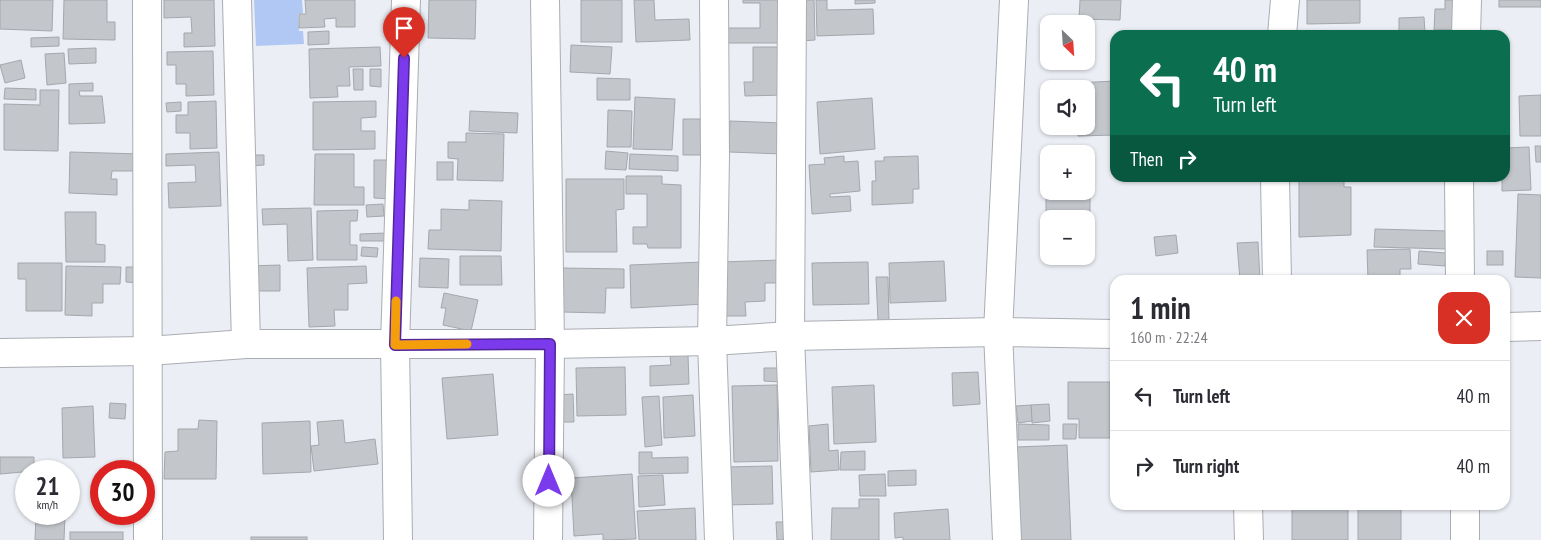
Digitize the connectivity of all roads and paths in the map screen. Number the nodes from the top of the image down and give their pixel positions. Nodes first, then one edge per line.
1 (147, 0) edge
2 (237, 0) edge
3 (406, 0) edge
4 (545, 0) edge
5 (714, 0) edge
6 (792, 0) edge
7 (1014, 0) edge
8 (1284, 0) edge
9 (1467, 0) edge
10 (1282, 30) edge
11 (1466, 30) edge
12 (1275, 182) edge
13 (1459, 182) edge
14 (1277, 275) edge
15 (1460, 275) edge
16 (1510, 326) edge
17 (1541, 326) edge
18 (998, 332) junction
19 (1110, 334) edge
20 (790, 336) junction
21 (712, 341) junction
22 (246, 344) junction
23 (550, 344) junction
24 (395, 345) junction
25 (148, 351) junction
26 (0, 353) edge
27 (1248, 510) edge
28 (1465, 510) edge
29 (148, 540) edge
30 (398, 540) edge
31 (548, 540) edge
32 (719, 540) edge
33 (798, 540) edge
34 (1007, 540) edge
35 (1249, 540) edge
36 (1465, 540) edge

1 - 25 street
2 - 22 street
3 - 24 street
4 - 23 street
5 - 21 street
6 - 20 street
7 - 18 street
8 - 10 street
9 - 11 street
12 - 14 street
13 - 15 street
16 - 17 street
18 - 19 street
18 - 20 street
18 - 34 street
20 - 21 street
20 - 33 street
21 - 23 street
21 - 32 street
22 - 24 street
22 - 25 street
23 - 24 street
23 - 31 street
24 - 30 street
25 - 26 street
25 - 29 street
27 - 35 street
28 - 36 street

